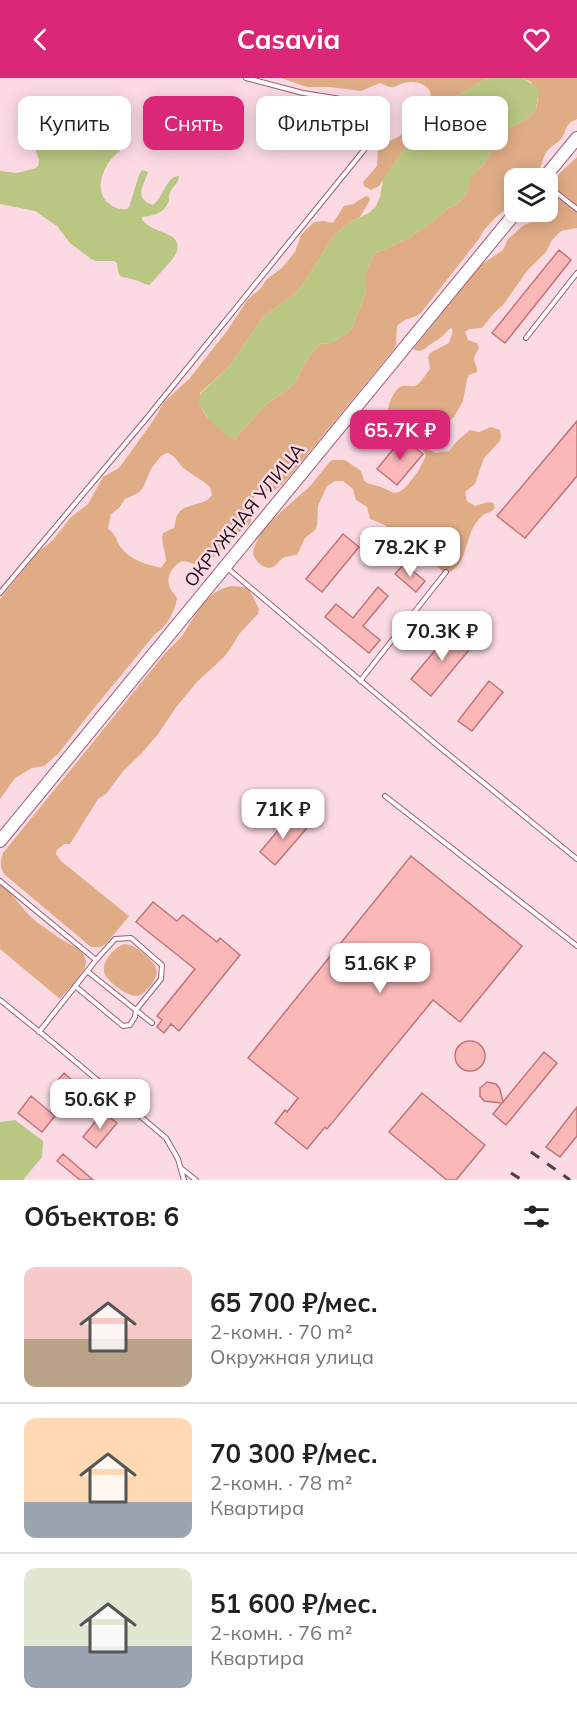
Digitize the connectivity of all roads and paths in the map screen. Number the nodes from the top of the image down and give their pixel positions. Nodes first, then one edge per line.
1 (246, 78) edge
2 (577, 138) edge
3 (552, 168) edge
4 (558, 194) edge
5 (577, 209) edge
6 (508, 222) edge
7 (577, 273) edge
8 (526, 339) dead end
9 (351, 413) junction
10 (382, 437) dead end
11 (225, 567) junction
12 (446, 572) dead end
13 (0, 593) edge
14 (360, 681) junction
15 (385, 796) dead end
16 (3, 833) edge
17 (577, 859) edge
18 (0, 881) edge
19 (577, 946) edge
20 (96, 960) junction
21 (87, 971) junction
22 (75, 986) junction
23 (0, 1000) edge
24 (136, 1010) junction
25 (152, 1023) dead end
26 (39, 1032) junction
27 (181, 1169) junction
28 (184, 1180) edge
29 (196, 1180) edge

1 - 13 lane
2 - 3 main road
4 - 5 lane
6 - 9 main road, ОКРУЖНАЯ УЛИЦА
7 - 8 lane
9 - 10 lane
9 - 11 main road, ОКРУЖНАЯ УЛИЦА
11 - 14 lane
11 - 16 main road, ОКРУЖНАЯ УЛИЦА
12 - 14 lane
14 - 17 lane
15 - 19 lane
18 - 20 lane
20 - 21 lane
20 - 24 lane
21 - 22 lane
21 - 24 lane
22 - 24 lane
22 - 26 lane
23 - 26 lane
24 - 25 lane
26 - 27 lane
27 - 28 lane
27 - 29 lane

